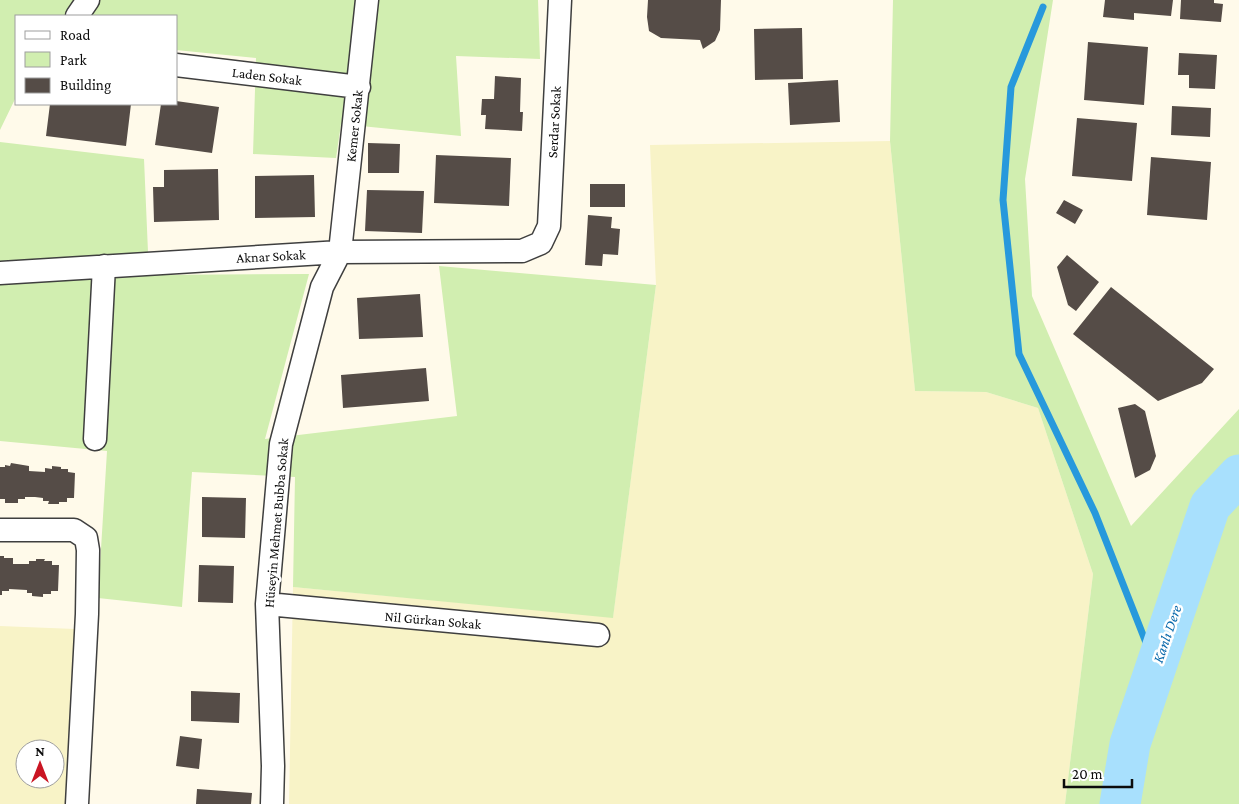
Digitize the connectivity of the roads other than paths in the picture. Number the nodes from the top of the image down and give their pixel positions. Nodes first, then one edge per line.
1 (88, 0) edge
2 (367, 0) edge
3 (560, 0) edge
4 (78, 15) edge
5 (178, 65) edge
6 (358, 87) junction
7 (541, 243) joint
8 (340, 252) junction
9 (104, 266) junction
10 (0, 273) edge
11 (95, 439) dead end
12 (0, 530) edge
13 (267, 604) junction
14 (598, 635) dead end
15 (77, 804) edge
16 (272, 804) edge

1 - 4 street
2 - 6 street, Kemer Sokak
3 - 7 street, Serdar Sokak
5 - 6 street, Laden Sokak
6 - 8 street, Kemer Sokak
7 - 8 street, Aknar Sokak
8 - 9 street, Aknar Sokak
8 - 13 street, Hüseyin Mehmet Bubba Sokak
9 - 10 street, Aknar Sokak
9 - 11 street
12 - 15 street
13 - 14 street, Nil Gürkan Sokak
13 - 16 street, Hüseyin Mehmet Bubba Sokak

